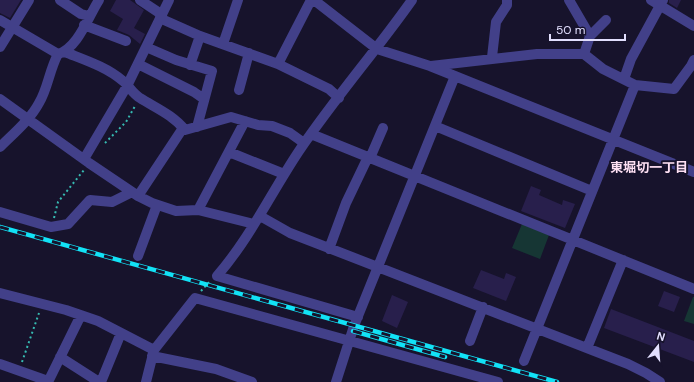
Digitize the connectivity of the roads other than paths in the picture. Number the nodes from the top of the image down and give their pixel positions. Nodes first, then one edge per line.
1 (30, 0) edge
2 (60, 0) edge
3 (99, 0) edge
4 (140, 0) edge
5 (169, 0) edge
6 (238, 0) edge
7 (313, 0) edge
8 (412, 0) edge
9 (507, 0) edge
10 (569, 0) edge
11 (658, 2) edge
12 (161, 16) junction
13 (0, 20) edge
14 (86, 20) junction
15 (606, 20) dead end
16 (694, 26) edge
17 (12, 28) junction
18 (200, 36) junction
19 (590, 36) junction
20 (126, 41) dead end
21 (223, 44) junction
22 (0, 47) edge
23 (146, 47) junction
24 (377, 50) junction
25 (62, 53) junction
26 (249, 53) junction
27 (584, 54) junction
28 (492, 58) junction
29 (694, 60) edge
30 (138, 64) junction
31 (278, 64) junction
32 (190, 65) junction
33 (430, 66) junction
34 (455, 76) junction
35 (624, 80) junction
36 (635, 85) junction
37 (127, 86) junction
38 (239, 90) dead end
39 (339, 98) junction
40 (0, 99) edge
41 (204, 99) junction
42 (28, 118) junction
43 (245, 121) junction
44 (435, 126) junction
45 (183, 128) junction
46 (197, 128) junction
47 (383, 128) dead end
48 (311, 134) junction
49 (613, 139) junction
50 (304, 143) junction
51 (0, 147) edge
52 (229, 152) junction
53 (369, 158) junction
54 (84, 159) junction
55 (694, 172) edge
56 (284, 174) junction
57 (415, 176) junction
58 (592, 191) junction
59 (135, 194) junction
60 (157, 205) junction
61 (198, 210) junction
62 (0, 212) edge
63 (257, 220) junction
64 (573, 239) junction
65 (329, 248) junction
66 (138, 256) dead end
67 (624, 260) junction
68 (379, 267) junction
69 (694, 289) edge
70 (0, 293) edge
71 (483, 307) junction
72 (81, 315) junction
73 (358, 317) junction
74 (537, 328) junction
75 (121, 333) junction
76 (349, 340) junction
77 (470, 341) dead end
78 (587, 348) junction
79 (153, 353) junction
80 (60, 357) junction
81 (524, 361) dead end
82 (0, 364) edge
83 (48, 382) edge
84 (100, 382) edge
85 (146, 382) edge
86 (252, 382) edge
87 (336, 382) edge
88 (498, 382) edge
89 (660, 382) edge

1 - 17 street
2 - 14 street
3 - 14 street
4 - 12 street
5 - 12 street
6 - 21 street
7 - 24 street
7 - 31 street
8 - 24 street
9 - 28 street
10 - 19 street
11 - 16 street
11 - 35 street
12 - 18 street
12 - 23 street
13 - 17 street
14 - 20 street
14 - 25 street
15 - 19 street
17 - 22 street
17 - 25 street
18 - 21 street
18 - 32 street
19 - 27 street
21 - 26 street
23 - 30 street
23 - 32 street
24 - 33 street
24 - 39 street
25 - 37 street
25 - 42 street
26 - 31 street
26 - 38 street
27 - 28 street
27 - 35 street
28 - 33 street
29 - 36 street
30 - 37 street
30 - 41 street
31 - 39 street
32 - 41 street
33 - 34 street
34 - 44 street
34 - 49 street
35 - 36 street
36 - 49 street
37 - 45 street
37 - 54 street
39 - 48 street
40 - 42 street
41 - 46 street
42 - 51 street
42 - 54 street
43 - 46 street
43 - 50 street
43 - 52 street
44 - 57 street
44 - 58 street
45 - 46 street
45 - 59 street
47 - 53 street
48 - 50 street
48 - 53 street
49 - 55 street
49 - 58 street
50 - 56 street
52 - 56 street
52 - 61 street
53 - 57 street
53 - 65 street
54 - 59 street
56 - 63 street
57 - 64 street
57 - 68 street
58 - 64 street
59 - 60 street
59 - 62 street
60 - 61 street
60 - 66 street
61 - 63 street
63 - 65 street
63 - 73 street
64 - 67 street
64 - 74 street
65 - 68 street
67 - 69 street
67 - 78 street
68 - 71 street
68 - 73 street
70 - 72 street
71 - 74 street
71 - 77 street
72 - 75 street
72 - 80 street
73 - 76 street
74 - 78 street
74 - 81 street
75 - 79 street
75 - 84 street
76 - 79 street
76 - 87 street
76 - 88 street
78 - 89 street
79 - 85 street
79 - 86 street
80 - 83 street
80 - 84 street
82 - 83 street

